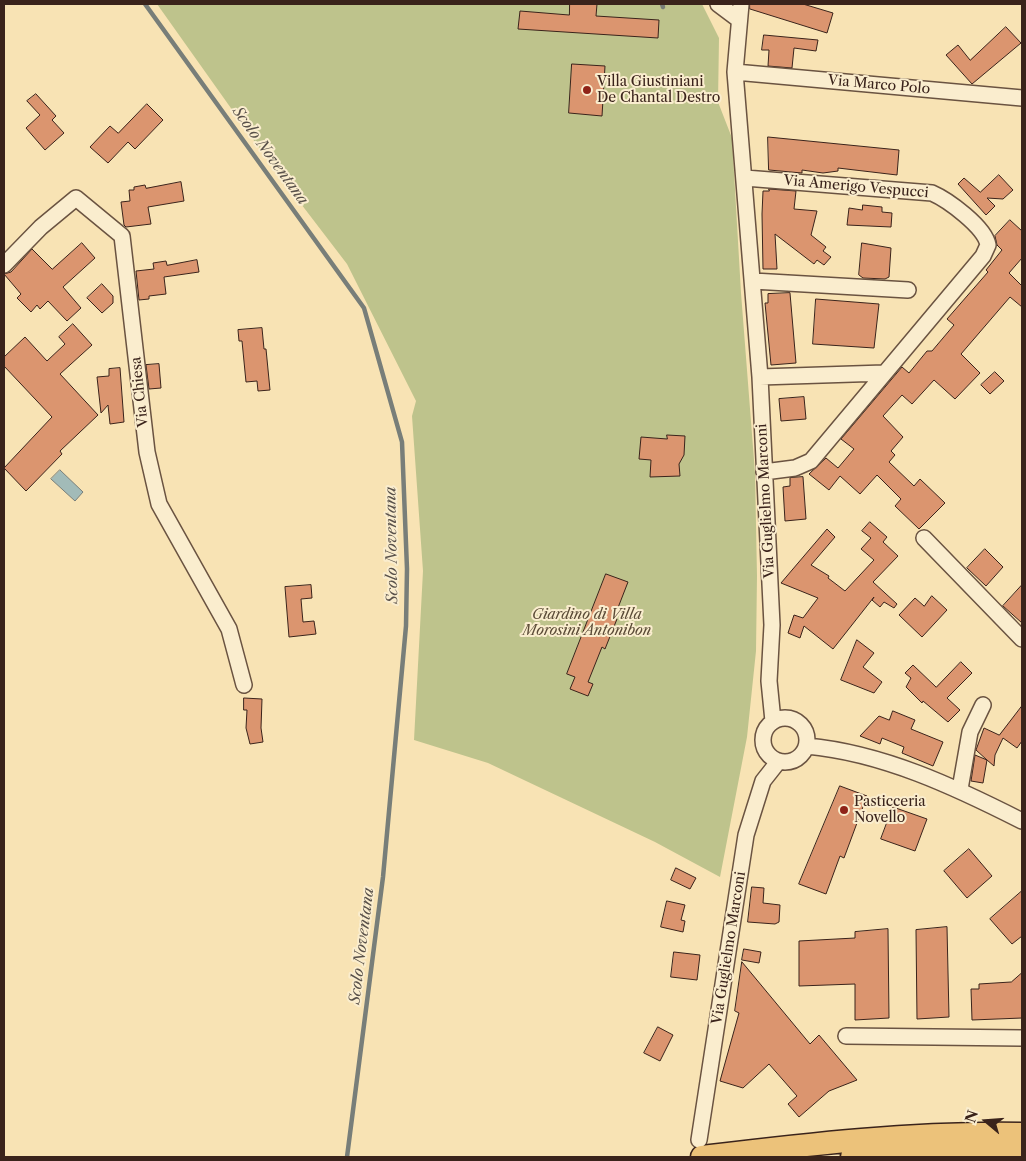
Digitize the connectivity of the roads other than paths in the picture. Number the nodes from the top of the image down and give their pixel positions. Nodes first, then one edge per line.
1 (718, 4) edge
2 (739, 11) edge
3 (735, 72) junction
4 (1022, 98) edge
5 (745, 178) junction
6 (4, 265) edge
7 (753, 281) junction
8 (908, 290) dead end
9 (884, 373) junction
10 (760, 377) junction
11 (764, 472) junction
12 (924, 538) dead end
13 (1022, 639) edge
14 (244, 685) dead end
15 (983, 705) dead end
16 (773, 721) junction
17 (807, 746) junction
18 (778, 762) junction
19 (960, 789) junction
20 (1022, 821) edge
21 (846, 1036) dead end
22 (1022, 1038) edge
23 (1022, 1134) edge
24 (877, 1146) junction
25 (700, 1149) edge
26 (1022, 1151) edge
27 (852, 1157) edge

1 - 2 street
2 - 3 street, Via Guglielmo Marconi
3 - 4 street, Via Marco Polo
3 - 5 street, Via Guglielmo Marconi
5 - 7 street, Via Guglielmo Marconi
5 - 9 street, Via Amerigo Vespucci
6 - 14 street, Via Chiesa
7 - 8 street
7 - 10 street, Via Guglielmo Marconi
9 - 10 street
9 - 11 street, Via Amerigo Vespucci
10 - 11 street, Via Guglielmo Marconi
11 - 16 street, Via Guglielmo Marconi
12 - 13 street
15 - 19 street
16 - 17 street
16 - 18 street, Via Guglielmo Marconi
17 - 18 street
17 - 19 street
18 - 25 street, Via Guglielmo Marconi
19 - 20 street
21 - 22 street
23 - 24 highway
24 - 25 highway
24 - 26 highway
24 - 27 highway

